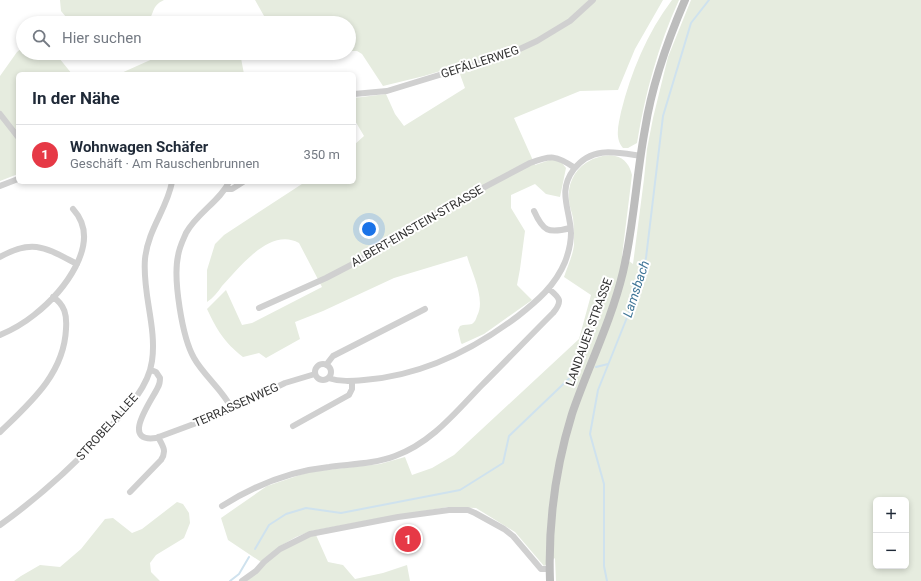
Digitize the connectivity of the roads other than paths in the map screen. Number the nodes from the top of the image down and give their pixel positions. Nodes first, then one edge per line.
1 (593, 0) edge
2 (685, 0) edge
3 (356, 94) edge
4 (0, 114) edge
5 (16, 134) edge
6 (640, 156) junction
7 (575, 168) junction
8 (16, 180) edge
9 (171, 184) edge
10 (228, 184) edge
11 (240, 184) edge
12 (0, 186) edge
13 (225, 189) junction
14 (73, 209) dead end
15 (534, 211) dead end
16 (570, 228) junction
17 (0, 257) edge
18 (77, 264) junction
19 (549, 289) junction
20 (53, 297) junction
21 (259, 308) dead end
22 (425, 309) dead end
23 (0, 335) edge
24 (326, 365) junction
25 (151, 370) junction
26 (315, 374) junction
27 (328, 378) junction
28 (352, 381) junction
29 (232, 409) junction
30 (293, 426) dead end
31 (0, 432) edge
32 (158, 438) junction
33 (130, 492) dead end
34 (222, 506) dead end
35 (0, 525) edge
36 (549, 569) junction
37 (242, 581) edge
38 (550, 581) edge

1 - 3 street, GEFÄLLERWEG
2 - 6 main road, LANDAUER STRASSE
4 - 5 street
6 - 7 street
6 - 36 main road, LANDAUER STRASSE
7 - 16 street
7 - 21 street, ALBERT-EINSTEIN-STRASSE
8 - 12 street
9 - 25 street, STROBELALLEE
10 - 13 street
11 - 13 street
13 - 29 street
14 - 18 street
15 - 16 street
16 - 19 street
17 - 18 street
18 - 20 street
19 - 28 street
19 - 34 street
20 - 23 street
20 - 31 street
22 - 24 street
24 - 26 street
24 - 27 street
25 - 32 street
25 - 35 street, STROBELALLEE
26 - 27 street
26 - 29 street, TERRASSENWEG
27 - 28 street
28 - 30 street
29 - 32 street, TERRASSENWEG
32 - 33 street
36 - 37 street
36 - 38 main road, LANDAUER STRASSE

